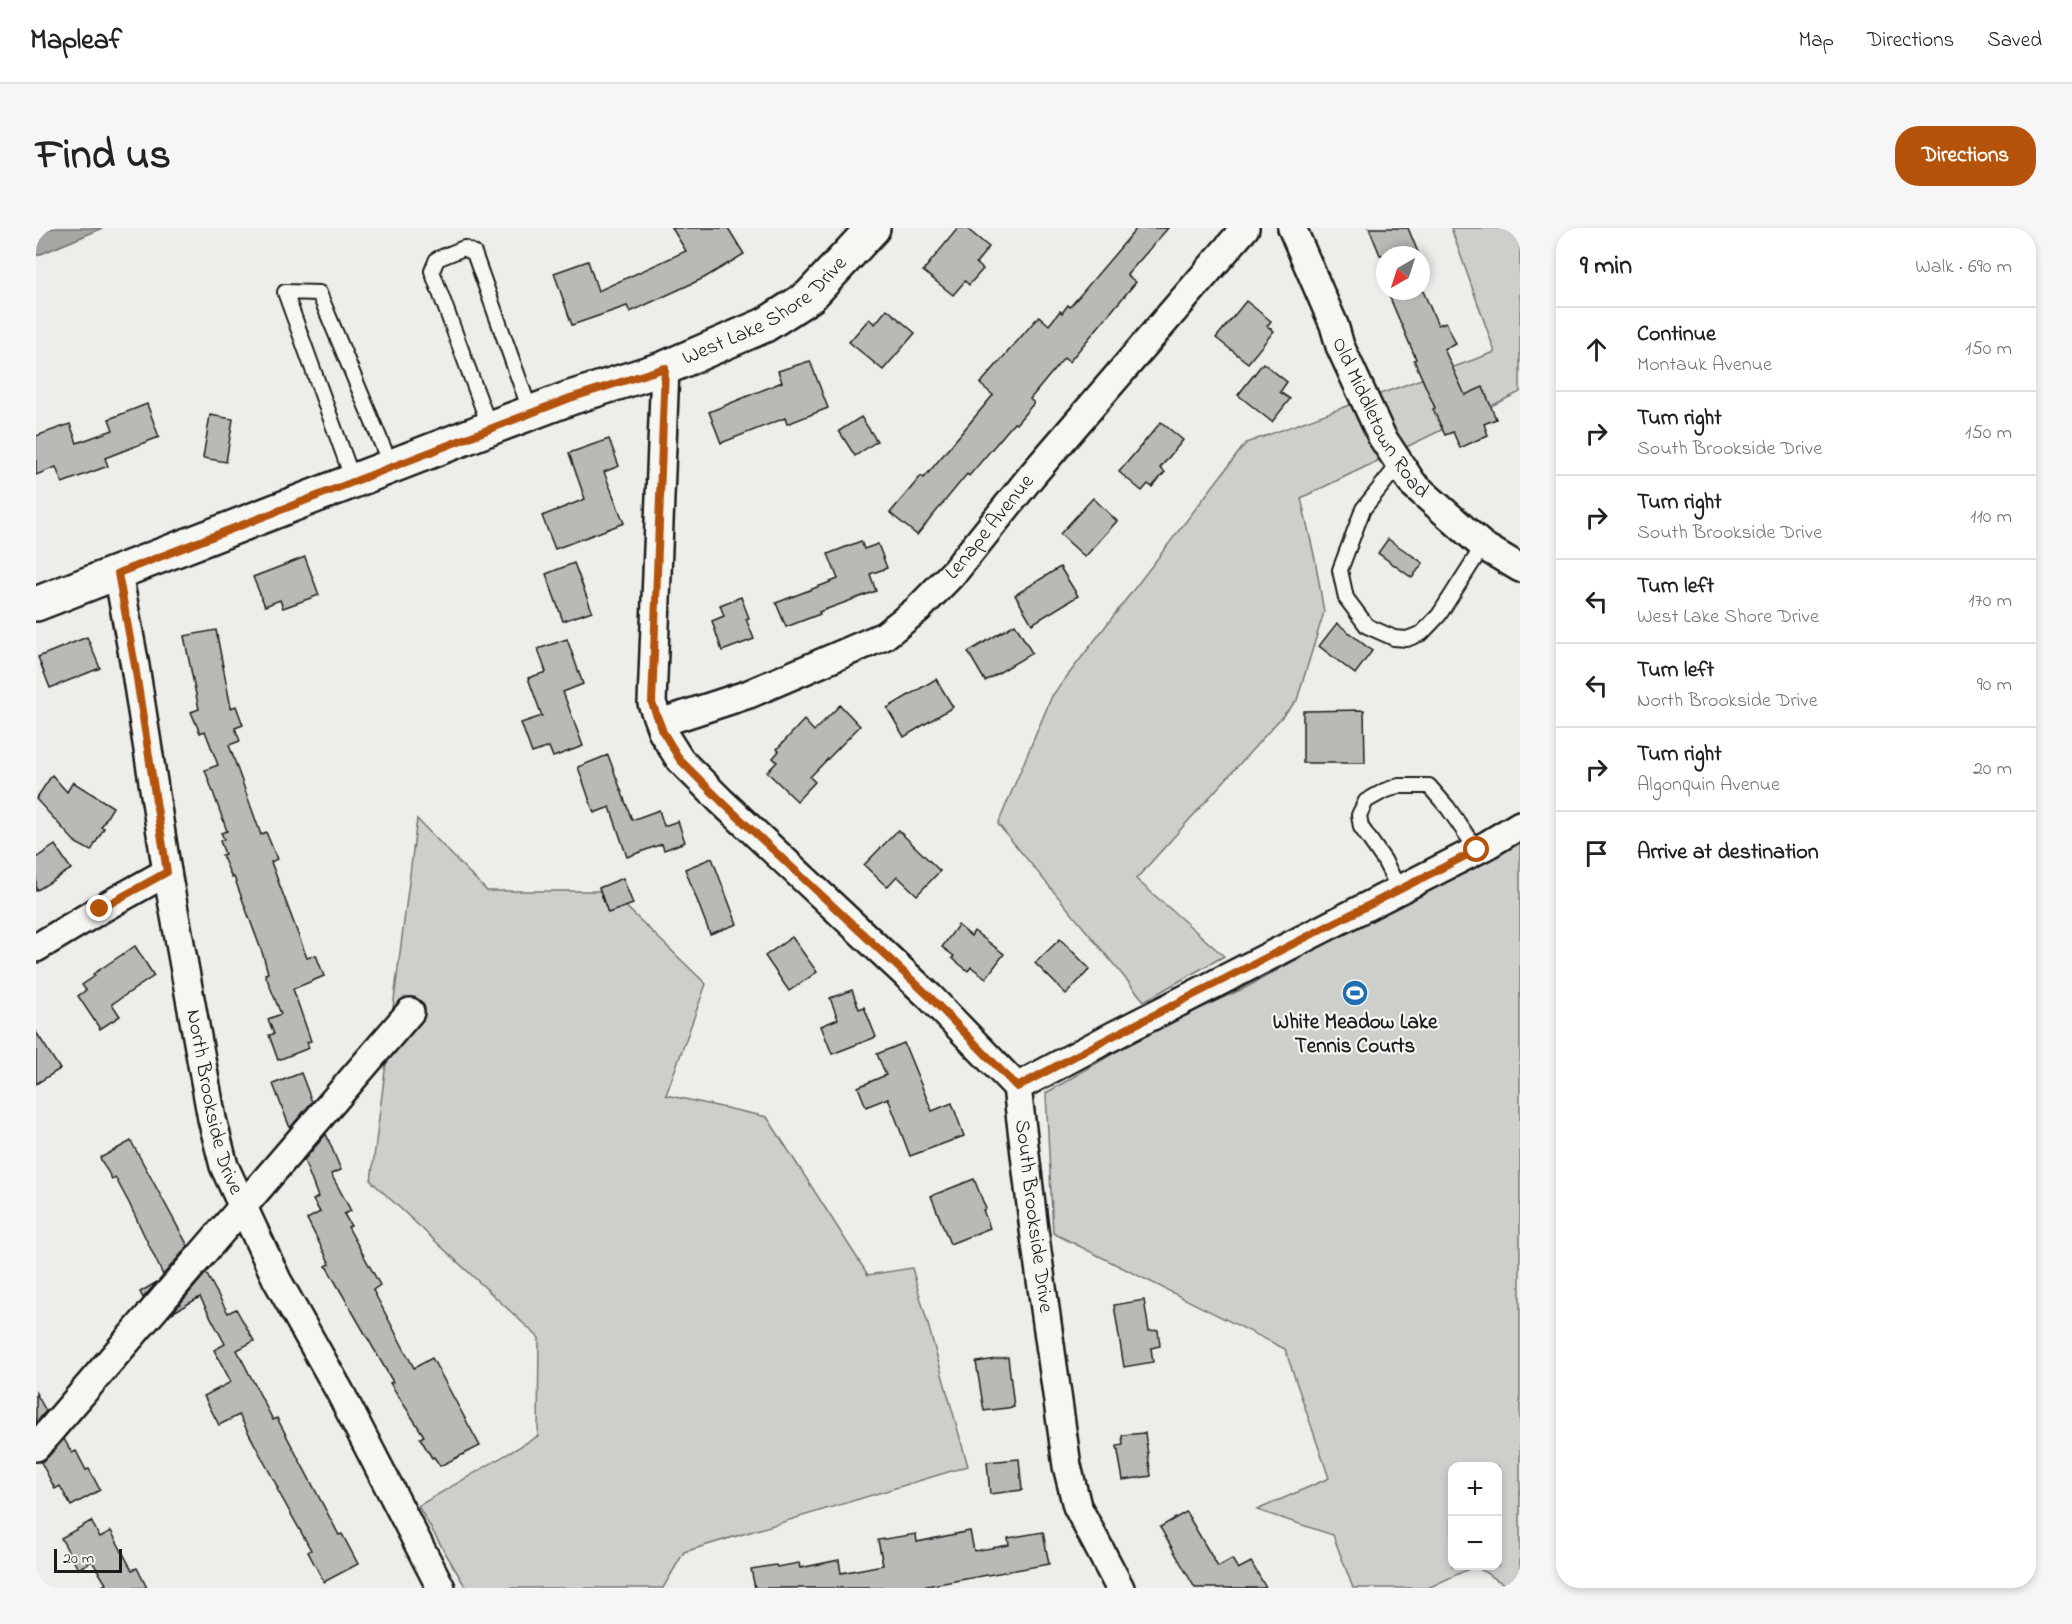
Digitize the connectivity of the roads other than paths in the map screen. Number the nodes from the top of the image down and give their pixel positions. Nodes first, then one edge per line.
1 (873, 228) edge
2 (1245, 228) edge
3 (1292, 228) edge
4 (665, 368) junction
5 (531, 413) junction
6 (490, 428) junction
7 (1400, 463) junction
8 (391, 466) junction
9 (353, 480) junction
10 (1483, 546) junction
11 (1520, 568) edge
12 (118, 573) junction
13 (36, 604) edge
14 (660, 723) junction
15 (1520, 825) edge
16 (1477, 850) junction
17 (167, 872) junction
18 (1399, 889) junction
19 (36, 948) edge
20 (410, 1012) dead end
21 (1017, 1087) junction
22 (243, 1207) junction
23 (36, 1447) edge
24 (441, 1588) edge
25 (1120, 1588) edge

1 - 4 street, West Lake Shore Drive
2 - 14 street, Lenape Avenue
3 - 7 street, Old Middletown Road
4 - 5 street, West Lake Shore Drive
4 - 14 street
5 - 6 street, West Lake Shore Drive
5 - 6 lane
6 - 8 street, West Lake Shore Drive
7 - 10 street, Old Middletown Road
7 - 10 lane
8 - 9 street, West Lake Shore Drive
8 - 9 lane
9 - 12 street, West Lake Shore Drive
10 - 11 street, Old Middletown Road
12 - 13 street, West Lake Shore Drive
12 - 17 street, North Brookside Drive
14 - 21 street
15 - 16 street
16 - 18 street
16 - 18 lane
17 - 19 street
17 - 22 street, North Brookside Drive
18 - 21 street
20 - 22 street
21 - 25 street, South Brookside Drive
22 - 23 street
22 - 24 street, North Brookside Drive

